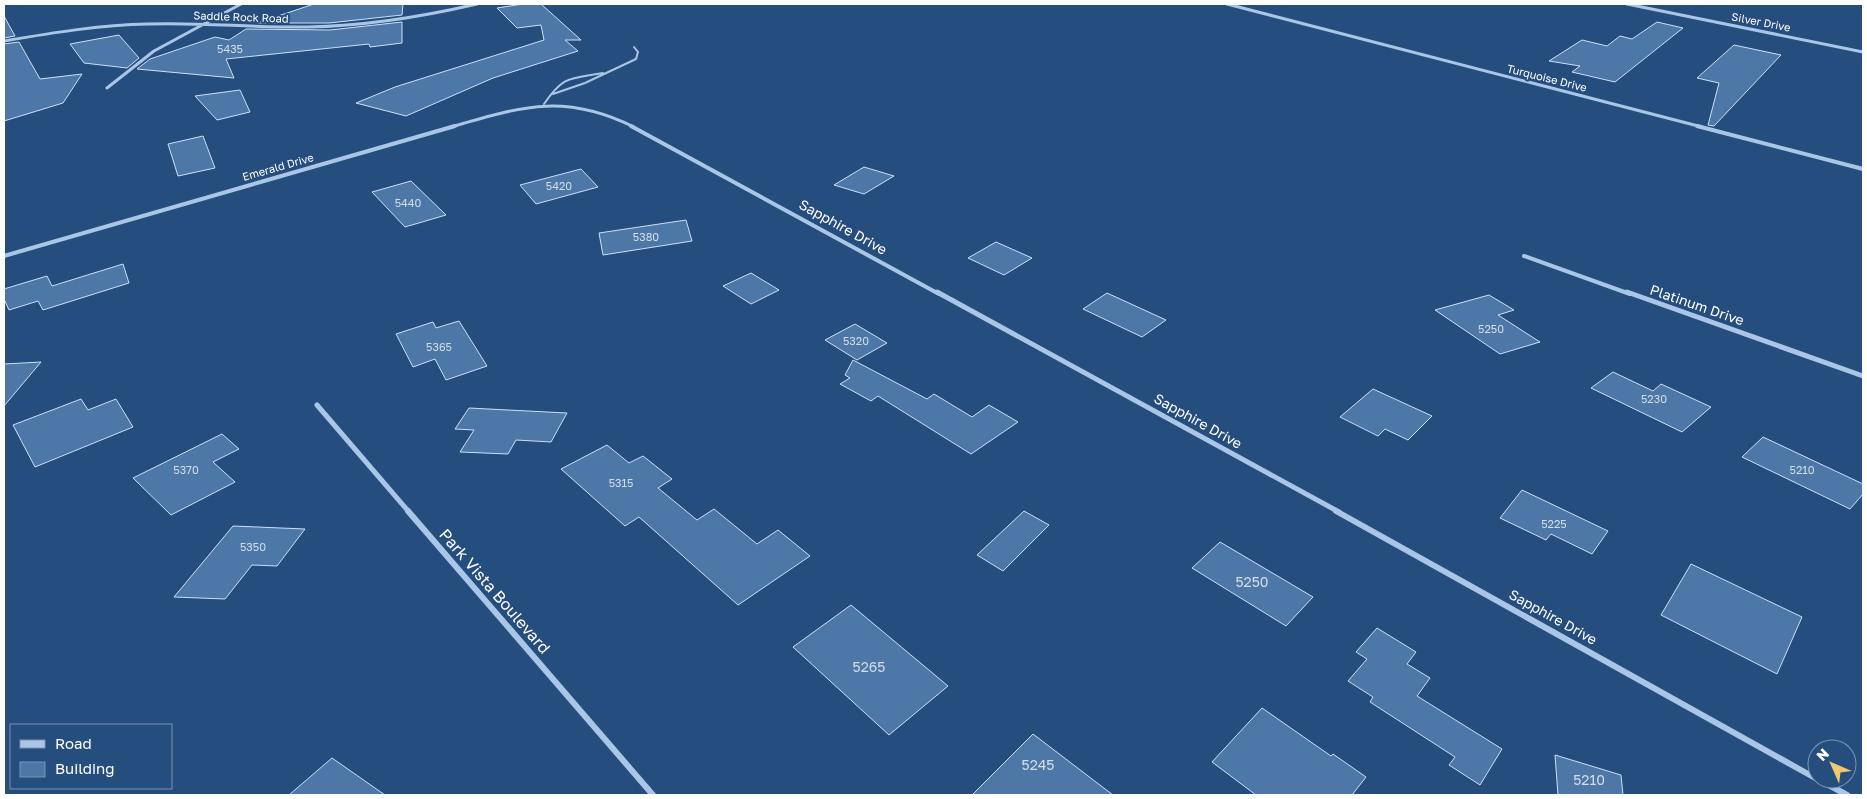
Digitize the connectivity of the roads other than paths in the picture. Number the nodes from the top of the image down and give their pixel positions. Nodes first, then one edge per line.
1 (242, 4) edge
2 (477, 4) edge
3 (1226, 4) edge
4 (1627, 4) edge
5 (201, 24) junction
6 (4, 41) edge
7 (634, 47) dead end
8 (1863, 52) edge
9 (608, 72) junction
10 (107, 88) dead end
11 (553, 94) junction
12 (544, 104) junction
13 (560, 104) joint
14 (1863, 168) edge
15 (4, 256) edge
16 (1524, 256) dead end
17 (1863, 376) edge
18 (317, 405) dead end
19 (1807, 773) edge
20 (1836, 789) edge
21 (653, 795) edge
22 (1847, 795) edge

1 - 5 street
2 - 5 street, Saddle Rock Road
3 - 14 street, Turquoise Drive
4 - 8 street, Silver Drive
5 - 6 street, Saddle Rock Road
5 - 10 street
7 - 9 lane
9 - 11 lane
9 - 11 lane
11 - 12 lane
12 - 13 street, Emerald Drive
12 - 15 street, Emerald Drive
13 - 19 street, Sapphire Drive
16 - 17 street, Platinum Drive
18 - 21 street, Park Vista Boulevard
20 - 22 street, Sapphire Drive

